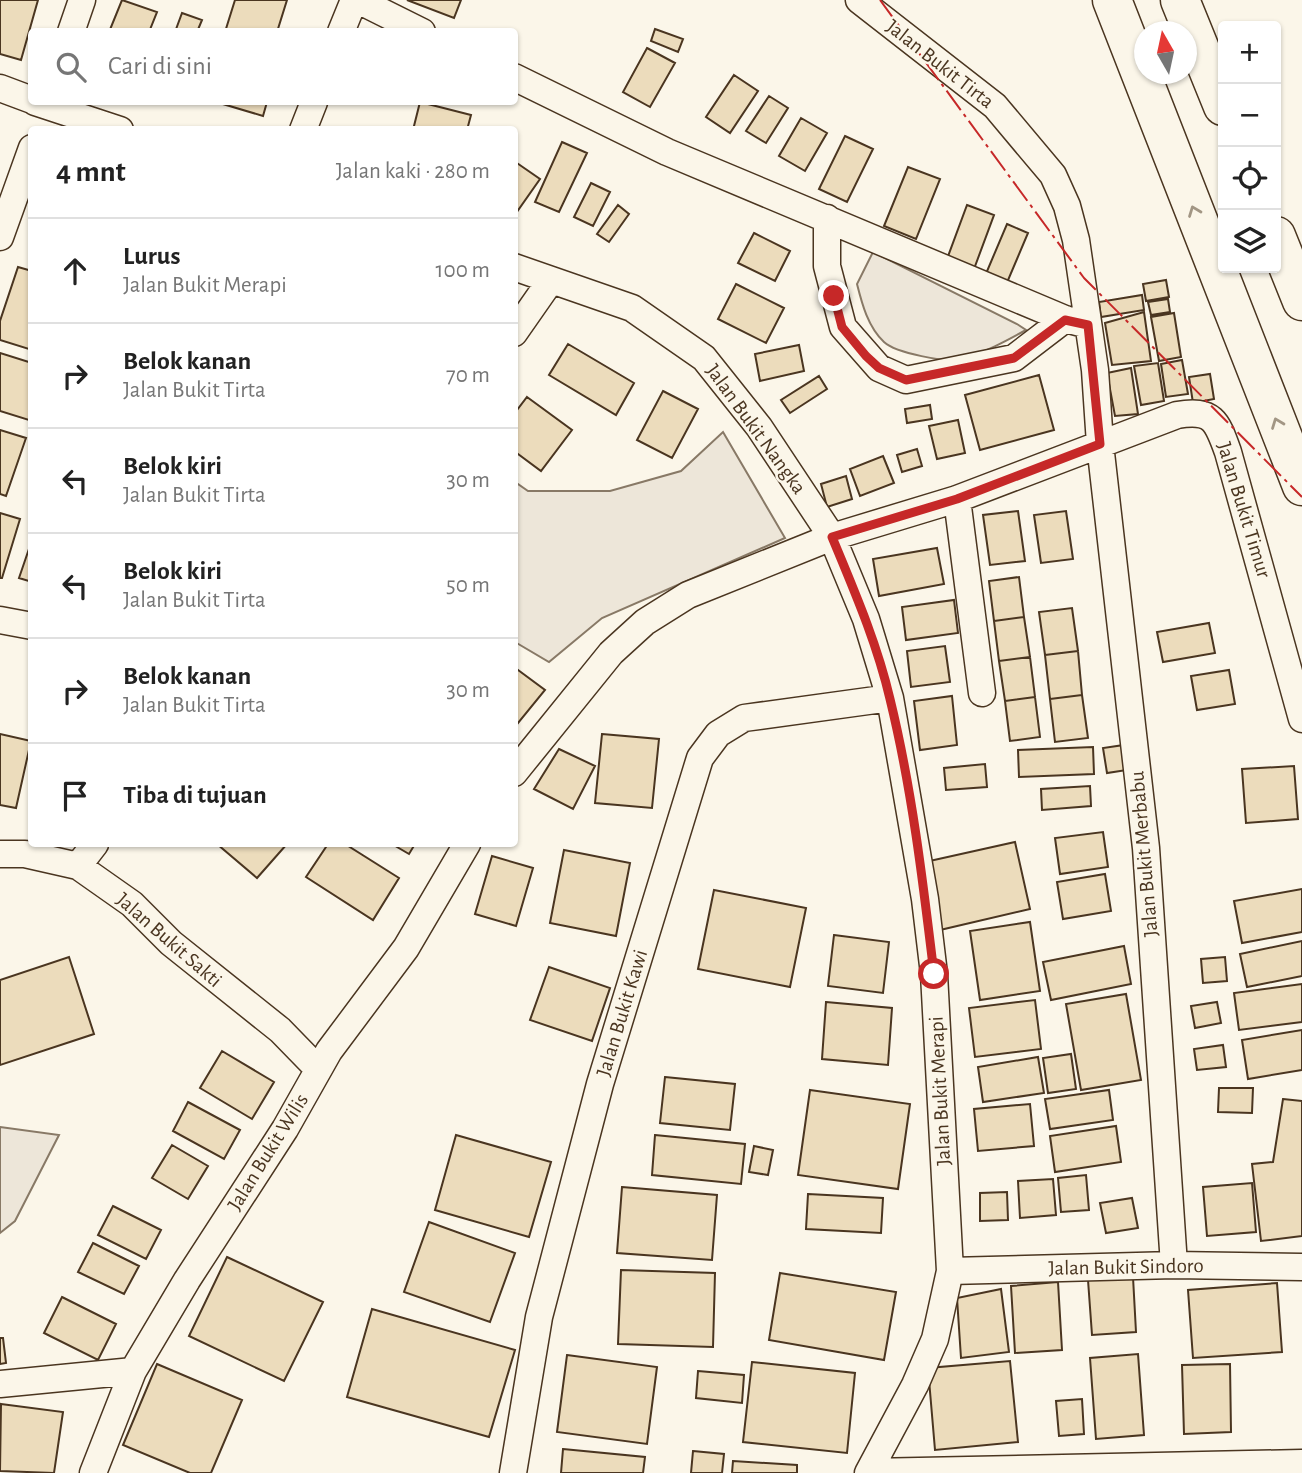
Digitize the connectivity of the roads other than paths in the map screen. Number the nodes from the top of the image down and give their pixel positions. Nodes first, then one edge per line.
1 (82, 0) edge
2 (356, 0) edge
3 (859, 0) edge
4 (1112, 0) edge
5 (1180, 0) edge
6 (72, 28) edge
7 (343, 28) edge
8 (414, 28) edge
9 (518, 79) edge
10 (0, 88) edge
11 (1218, 94) edge
12 (28, 102) edge
13 (313, 105) edge
14 (40, 108) edge
15 (105, 126) edge
16 (305, 126) edge
17 (28, 159) edge
18 (827, 218) junction
19 (0, 237) edge
20 (1281, 248) edge
21 (518, 268) edge
22 (551, 280) junction
23 (1302, 301) edge
24 (1077, 322) junction
25 (518, 327) edge
26 (1100, 444) junction
27 (1302, 486) edge
28 (957, 499) junction
29 (832, 537) junction
30 (0, 620) edge
31 (28, 625) edge
32 (982, 693) dead end
33 (890, 698) junction
34 (1302, 719) edge
35 (518, 769) edge
36 (92, 847) edge
37 (465, 847) edge
38 (0, 854) edge
39 (78, 866) junction
40 (318, 1069) junction
41 (1174, 1265) junction
42 (1302, 1266) edge
43 (950, 1271) junction
44 (133, 1371) junction
45 (0, 1384) edge
46 (1302, 1464) edge
47 (868, 1472) edge
48 (93, 1473) edge
49 (513, 1473) edge
50 (1301, 1473) edge

1 - 6 street
2 - 7 street
2 - 8 street
3 - 24 street, Jalan Bukit Tirta
27 -> 4 highway
5 - 11 highway
9 - 18 street
10 - 12 street
13 - 16 street
14 - 15 street
17 - 19 street
18 - 24 street
18 - 24 street
20 - 23 highway
21 - 22 street, Jalan Bukit Nangka
22 - 25 street
22 - 29 street, Jalan Bukit Nangka
24 - 26 street, Jalan Bukit Tirta
26 - 28 street
26 - 34 street, Jalan Bukit Timur
26 - 41 street, Jalan Bukit Merbabu
28 - 29 street
28 - 32 street
29 - 33 street, Jalan Bukit Merapi
29 - 35 street
30 - 31 street
33 - 43 street, Jalan Bukit Merapi
33 - 49 street, Jalan Bukit Kawi
36 - 39 street
37 - 40 street, Jalan Bukit Wilis
38 - 39 street, Jalan Bukit Sakti
39 - 40 street, Jalan Bukit Sakti
40 - 44 street, Jalan Bukit Wilis
41 - 42 street, Jalan Bukit Sindoro
41 - 43 street, Jalan Bukit Sindoro
43 - 47 street, Jalan Bukit Merapi
44 - 45 street
44 - 48 street, Jalan Bukit Wilis
46 - 47 street
46 - 50 street

